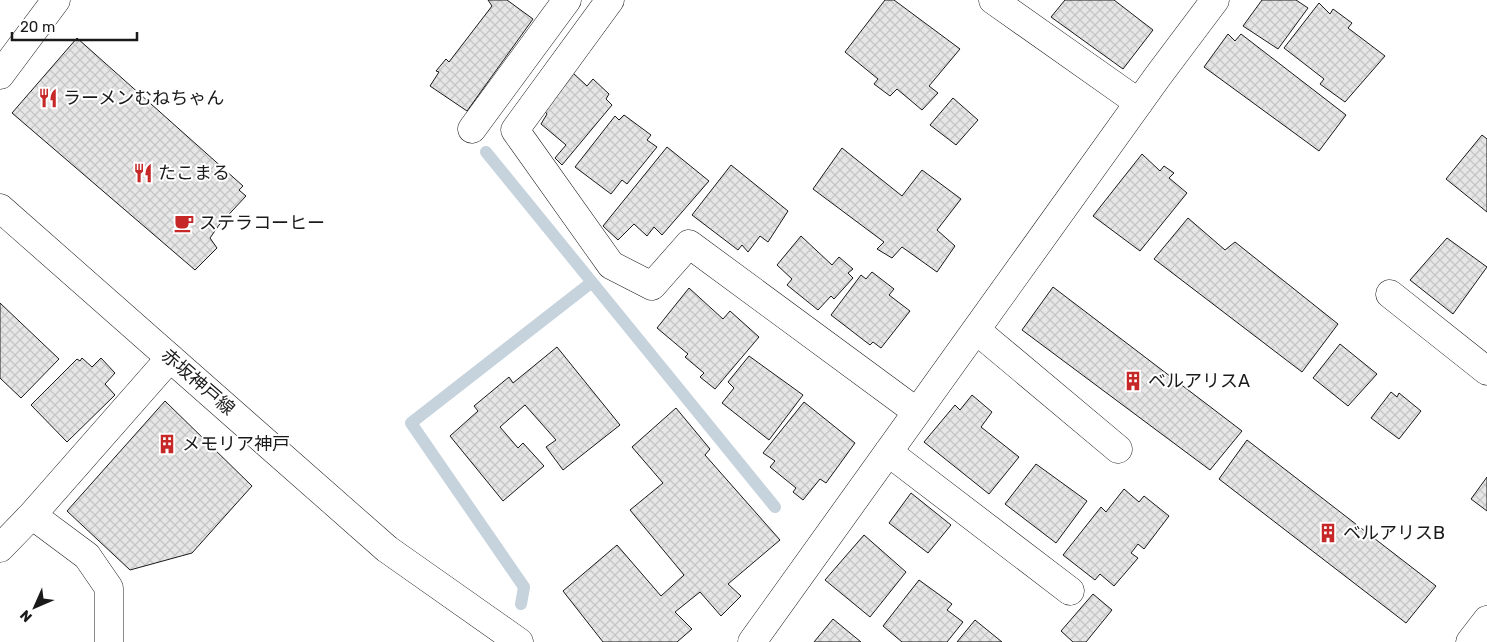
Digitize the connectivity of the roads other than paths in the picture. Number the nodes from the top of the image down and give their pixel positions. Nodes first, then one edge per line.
1 (56, 0) edge
2 (567, 0) edge
3 (610, 0) edge
4 (993, 0) edge
5 (1212, 1) edge
6 (0, 75) edge
7 (1139, 103) junction
8 (472, 129) dead end
9 (0, 208) edge
10 (1390, 294) dead end
11 (976, 330) junction
12 (170, 358) junction
13 (1487, 371) edge
14 (917, 412) junction
15 (1118, 449) dead end
16 (888, 452) junction
17 (32, 515) junction
18 (0, 548) edge
19 (1070, 591) dead end
20 (1487, 620) edge
21 (109, 642) edge
22 (519, 642) edge
23 (752, 642) edge
24 (1470, 642) edge

1 - 6 street
2 - 8 street
3 - 14 street
4 - 7 street
5 - 7 street
7 - 11 street
9 - 12 street, 赤坂神戸線
10 - 13 street
11 - 14 street
11 - 15 street
12 - 17 street
12 - 22 street, 赤坂神戸線
14 - 16 street
16 - 19 street
16 - 23 street
17 - 18 street
17 - 21 street
20 - 24 street

